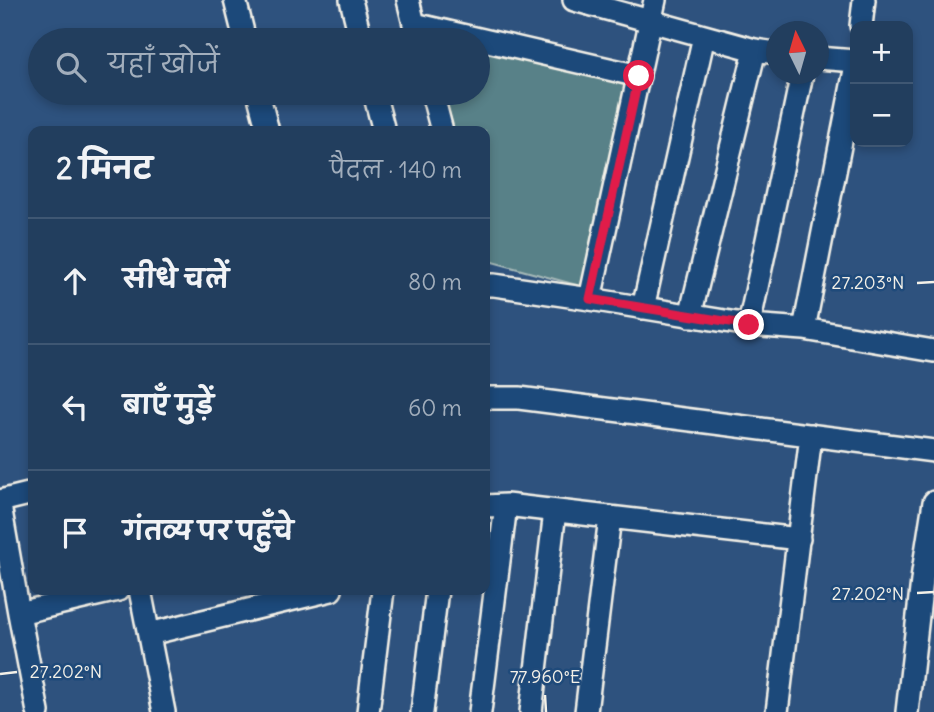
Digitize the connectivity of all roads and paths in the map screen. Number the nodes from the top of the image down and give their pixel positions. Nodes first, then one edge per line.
1 (235, 0) edge
2 (351, 0) edge
3 (408, 0) edge
4 (574, 0) edge
5 (655, 0) edge
6 (864, 0) edge
7 (597, 3) edge
8 (862, 21) edge
9 (650, 22) junction
10 (242, 28) edge
11 (358, 28) edge
12 (415, 28) edge
13 (704, 36) junction
14 (490, 47) edge
15 (766, 51) edge
16 (829, 59) edge
17 (850, 61) edge
18 (639, 76) junction
19 (800, 84) edge
20 (852, 84) edge
21 (261, 105) edge
22 (377, 105) edge
23 (435, 105) edge
24 (267, 126) edge
25 (383, 126) edge
26 (441, 126) edge
27 (490, 285) edge
28 (590, 299) junction
29 (643, 308) junction
30 (690, 316) junction
31 (749, 325) junction
32 (804, 329) junction
33 (934, 351) edge
34 (490, 398) edge
35 (811, 435) junction
36 (934, 451) edge
37 (28, 495) edge
38 (934, 502) edge
39 (0, 503) edge
40 (495, 506) edge
41 (555, 510) junction
42 (610, 517) junction
43 (799, 539) junction
44 (929, 573) edge
45 (490, 575) edge
46 (96, 595) edge
47 (141, 595) edge
48 (310, 595) edge
49 (382, 595) edge
50 (436, 595) edge
51 (489, 595) edge
52 (19, 613) junction
53 (149, 634) junction
54 (38, 712) edge
55 (164, 712) edge
56 (368, 712) edge
57 (422, 712) edge
58 (480, 712) edge
59 (531, 712) edge
60 (586, 712) edge
61 (778, 712) edge
62 (908, 712) edge

1 - 10 street
2 - 11 street
3 - 12 street
4 - 7 street
5 - 9 street
6 - 8 street
7 - 9 street
9 - 13 street
9 - 18 street
13 - 15 street
13 - 29 street
14 - 18 street
15 - 30 street
16 - 17 street
18 - 28 street
19 - 31 street
20 - 32 street
21 - 24 street
22 - 25 street
23 - 26 street
27 - 28 street
28 - 29 street
29 - 30 street
30 - 31 street
31 - 32 street
32 - 33 street
34 - 35 street
35 - 36 street
35 - 43 street
37 - 39 street
38 - 44 street
39 - 52 street
40 - 41 street
40 - 45 street
41 - 42 street
41 - 59 street
42 - 43 street
42 - 60 street
43 - 61 street
44 - 62 street
46 - 52 street
47 - 53 street
48 - 53 street
49 - 56 street
50 - 57 street
51 - 58 street
52 - 54 street
53 - 55 street

